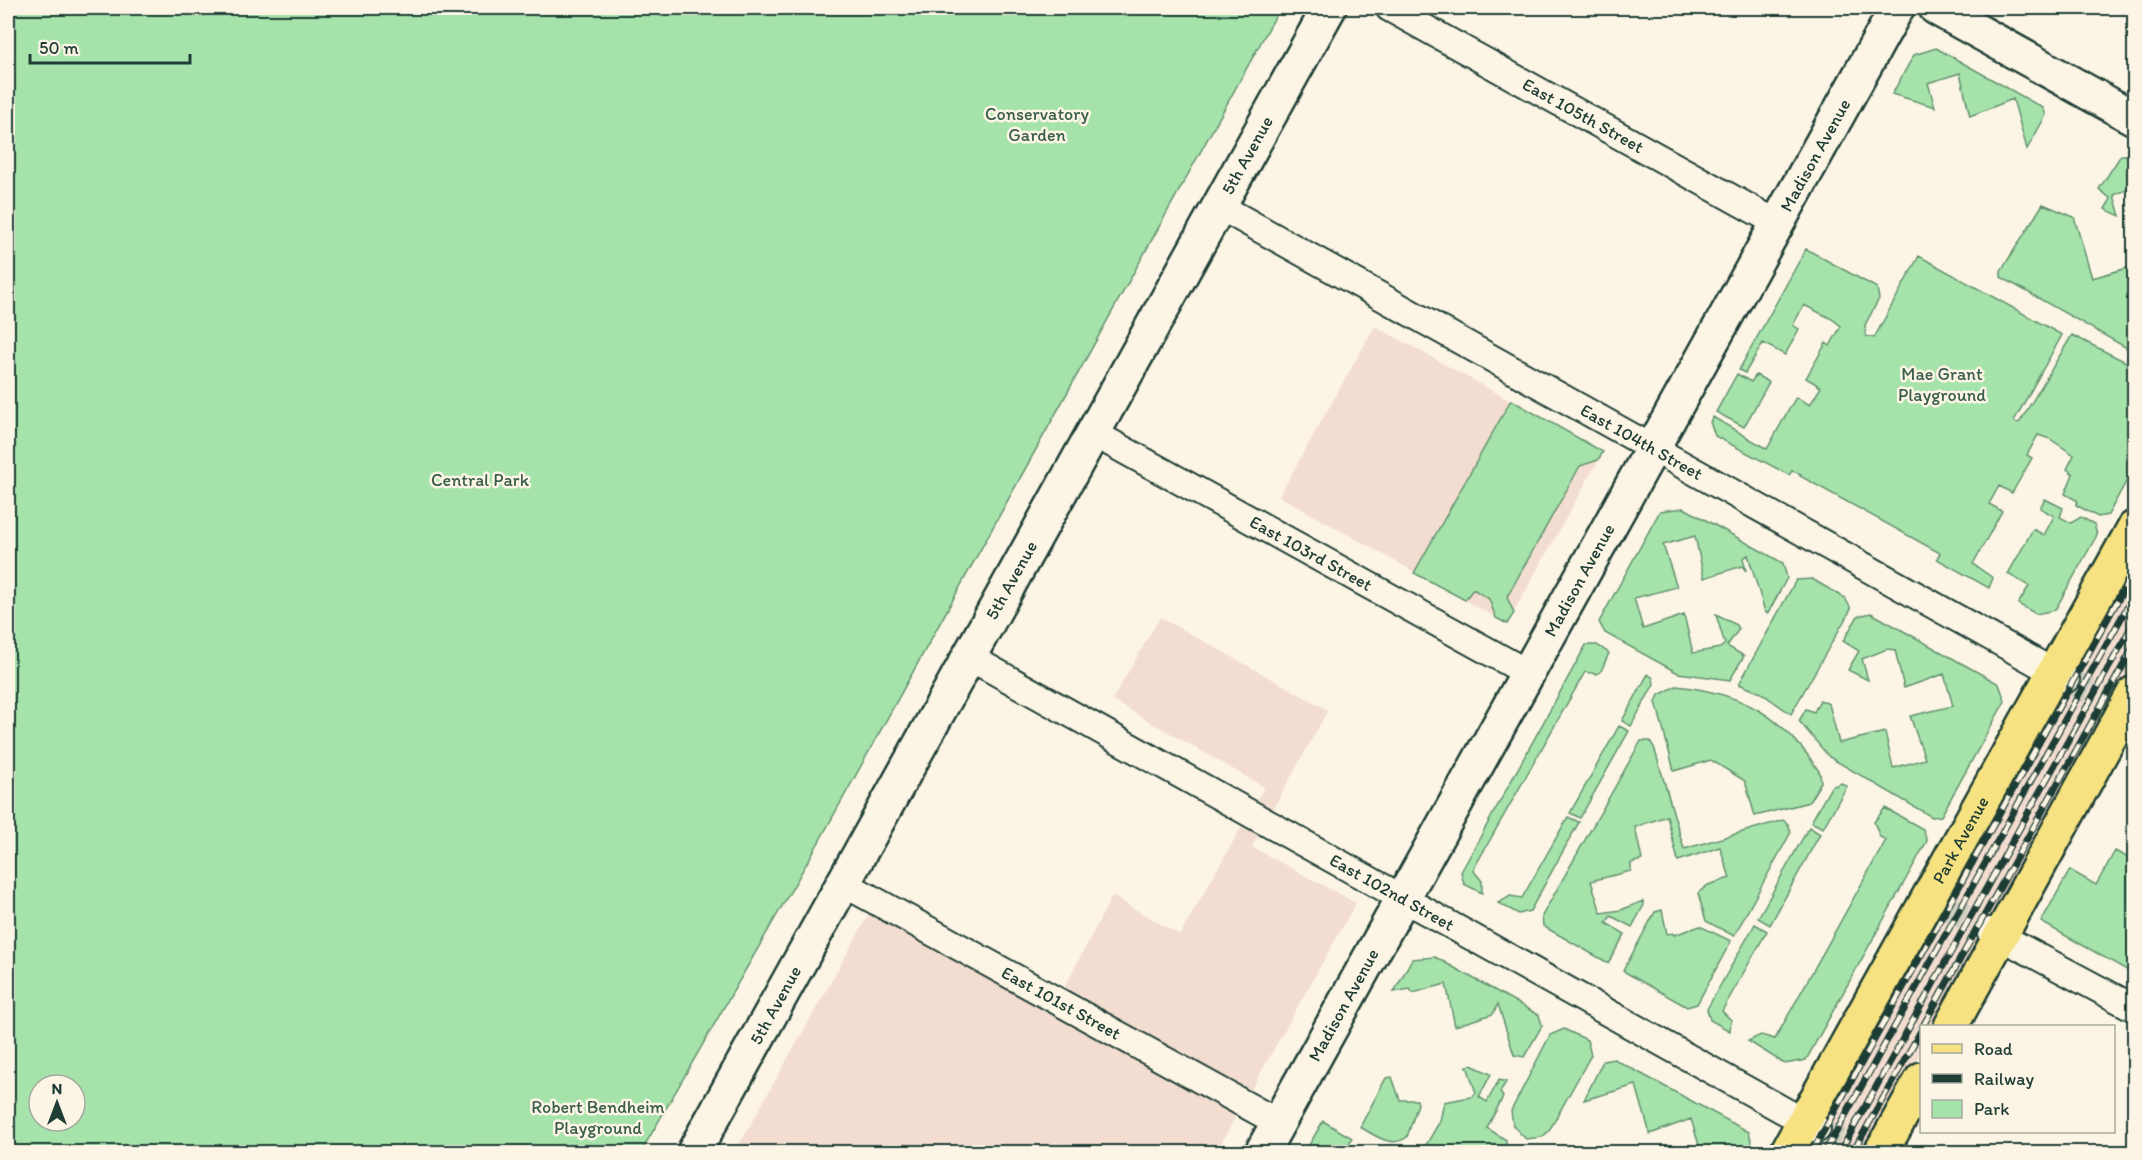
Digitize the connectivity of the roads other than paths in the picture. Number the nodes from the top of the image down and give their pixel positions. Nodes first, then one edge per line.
1 (1329, 8) edge
2 (1389, 8) edge
3 (1897, 8) edge
4 (1936, 8) edge
5 (1977, 8) edge
6 (2134, 94) edge
7 (2134, 118) edge
8 (1219, 206) junction
9 (1777, 223) junction
10 (1093, 433) junction
11 (1651, 447) junction
12 (2134, 528) edge
13 (969, 657) junction
14 (1528, 673) junction
15 (2060, 676) junction
16 (2127, 706) edge
17 (843, 884) junction
18 (1403, 897) junction
19 (1996, 933) junction
20 (2134, 1008) edge
21 (1951, 1025) edge
22 (1920, 1083) edge
23 (1279, 1123) junction
24 (1811, 1125) junction
25 (694, 1152) edge
26 (1262, 1152) edge
27 (1787, 1152) edge
28 (1881, 1152) edge

1 - 8 main road, 5th Avenue
2 - 9 street, East 105th Street
3 - 9 main road, Madison Avenue
4 - 7 main road
5 - 6 main road
8 - 10 main road, 5th Avenue
8 - 11 street, East 104th Street
9 - 11 main road, Madison Avenue
10 - 13 main road, 5th Avenue
10 - 14 street, East 103rd Street
11 - 14 main road, Madison Avenue
11 - 15 street, East 104th Street
12 - 15 main road, Park Avenue
13 - 17 main road, 5th Avenue
13 - 18 street, East 102nd Street
14 - 18 main road, Madison Avenue
15 - 24 main road, Park Avenue
16 - 19 main road
17 - 23 street, East 101st Street
17 - 25 main road, 5th Avenue
18 - 23 main road, Madison Avenue
18 - 24 street, East 102nd Street
19 - 20 street
19 - 21 main road
22 - 28 main road
23 - 26 main road, Madison Avenue
24 - 27 main road, Park Avenue

